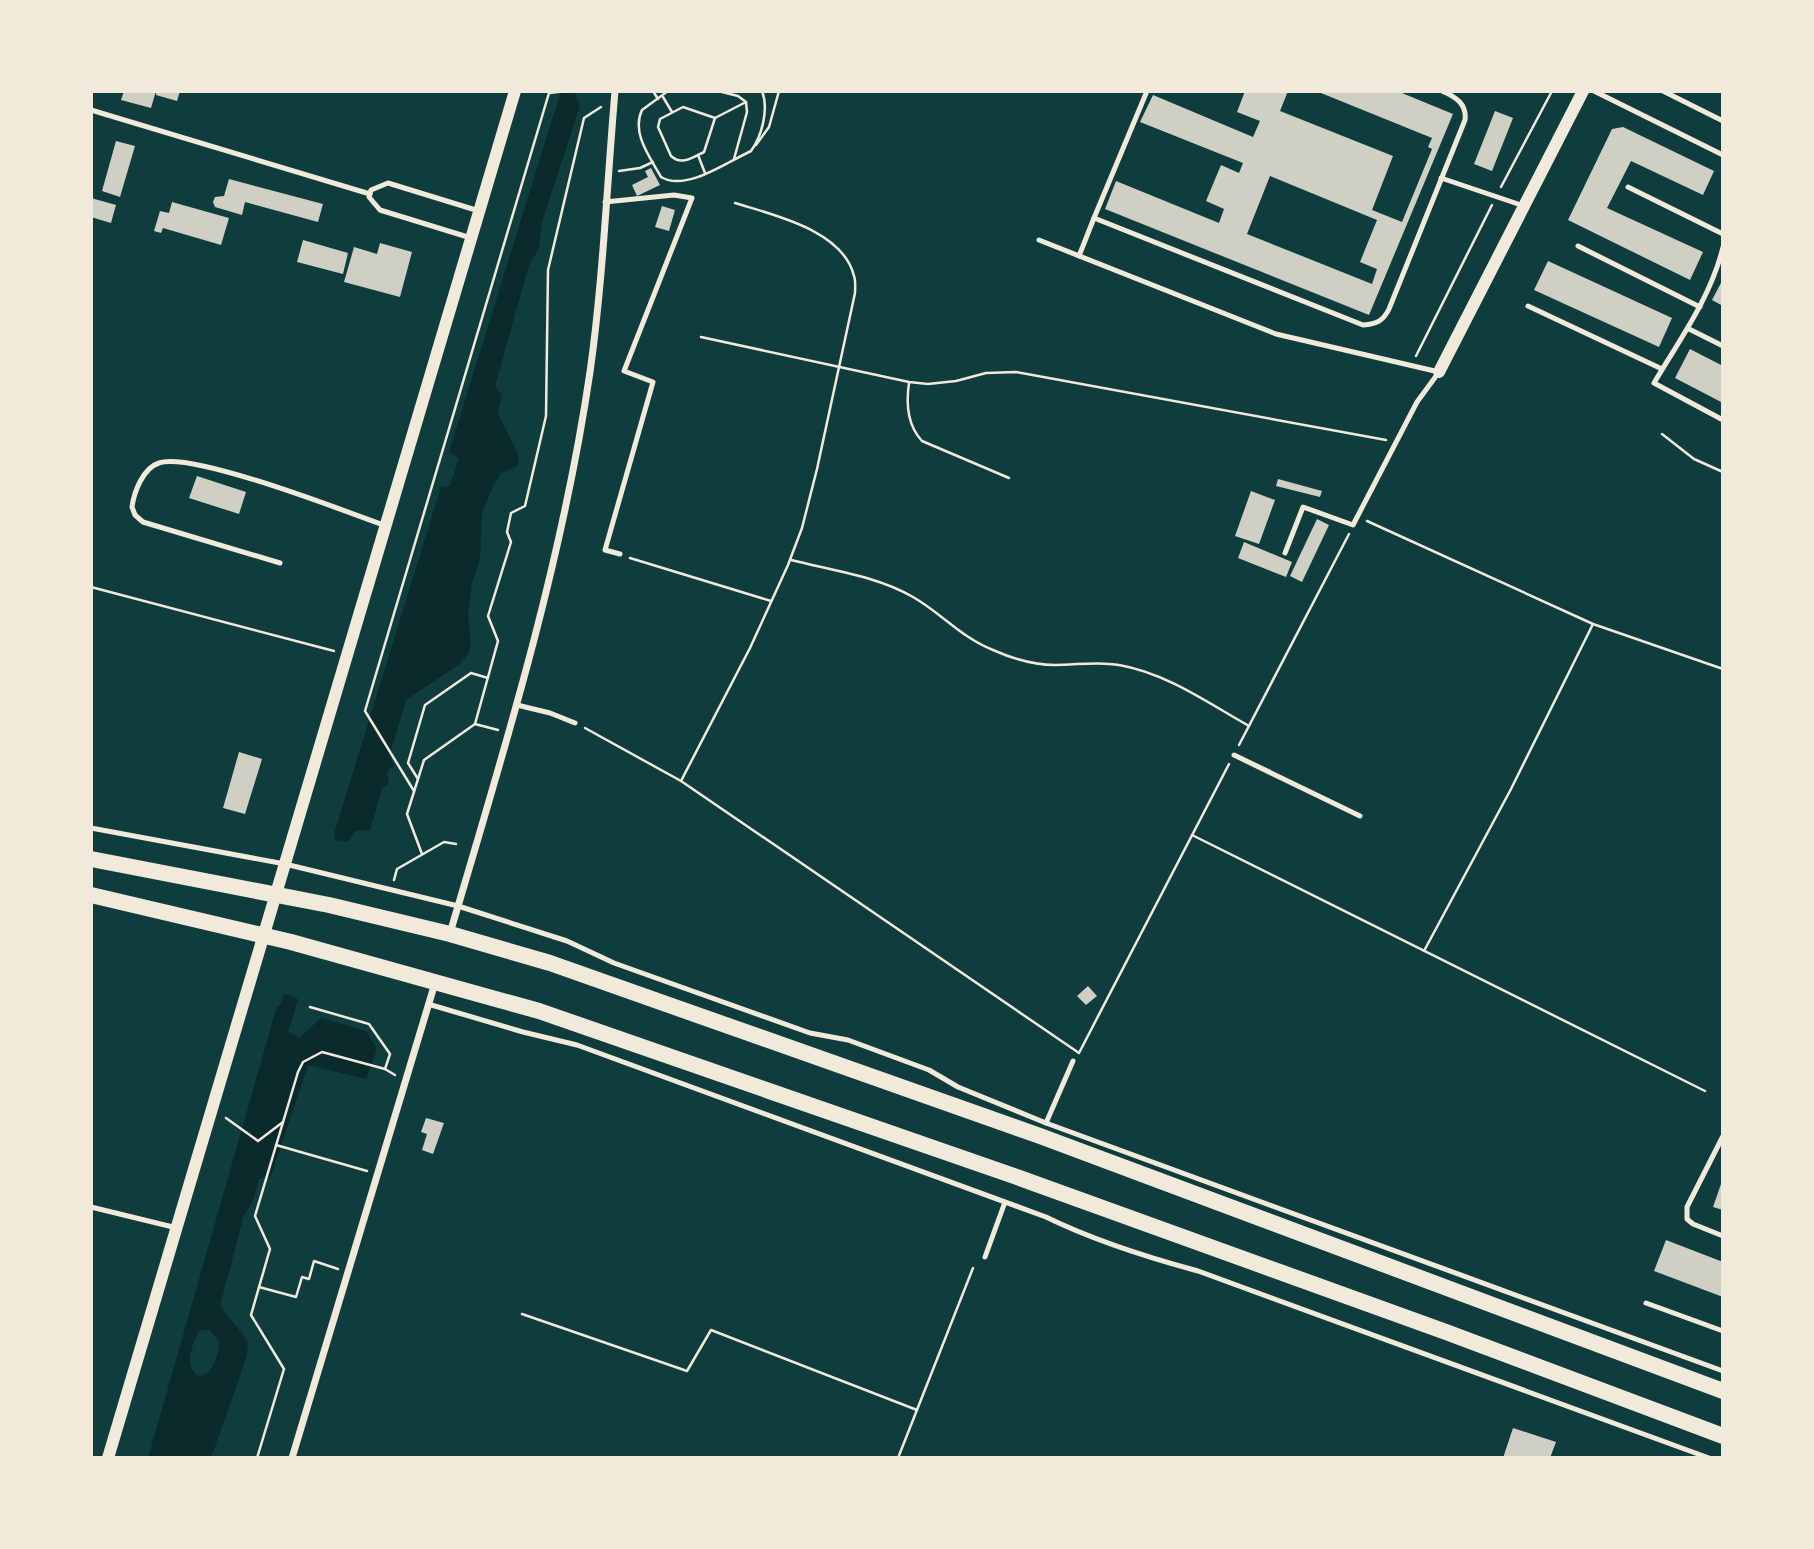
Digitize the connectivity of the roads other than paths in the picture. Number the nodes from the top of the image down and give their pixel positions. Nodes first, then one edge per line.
1 (515, 91) edge
2 (1147, 91) edge
3 (1442, 91) edge
4 (1583, 91) edge
5 (1594, 91) edge
6 (1663, 91) edge
7 (615, 95) edge
8 (91, 110) edge
9 (1723, 121) edge
10 (1723, 155) edge
11 (1441, 178) junction
12 (1628, 187) dead end
13 (370, 194) junction
14 (606, 202) junction
15 (1524, 206) junction
16 (479, 211) junction
17 (1094, 218) junction
18 (1723, 234) edge
19 (471, 239) junction
20 (1039, 240) dead end
21 (1578, 246) dead end
22 (1723, 247) edge
23 (1722, 255) edge
24 (1079, 256) junction
25 (1528, 306) dead end
26 (1700, 307) junction
27 (1689, 329) junction
28 (1723, 346) edge
29 (1662, 369) junction
30 (1439, 372) junction
31 (1723, 420) edge
32 (386, 526) junction
33 (1284, 553) dead end
34 (620, 554) road end
35 (281, 563) dead end
36 (517, 705) junction
37 (575, 723) road end
38 (1234, 755) road end
39 (1360, 817) dead end
40 (91, 828) edge
41 (91, 859) edge
42 (285, 864) junction
43 (276, 893) junction
44 (91, 895) edge
45 (458, 906) junction
46 (450, 934) junction
47 (265, 936) junction
48 (435, 982) junction
49 (428, 1004) junction
50 (1073, 1061) dead end
51 (1046, 1123) junction
52 (1723, 1136) edge
53 (1721, 1143) edge
54 (1005, 1202) junction
55 (91, 1207) edge
56 (177, 1228) junction
57 (1723, 1236) edge
58 (985, 1256) dead end
59 (1646, 1303) dead end
60 (1723, 1331) edge
61 (1723, 1371) edge
62 (1723, 1391) edge
63 (1723, 1436) edge
64 (108, 1458) edge
65 (292, 1458) edge
66 (1709, 1458) edge

1 - 16 street
2 - 17 lane
3 - 11 lane
4 - 15 street
5 - 10 lane
6 - 9 lane
7 - 14 street
8 - 13 lane
11 - 15 lane
11 - 17 lane
12 - 18 lane
13 - 16 lane
13 - 19 lane
14 - 34 lane
14 - 36 street
15 - 30 street
16 - 19 street
17 - 24 lane
19 - 32 street
20 - 24 lane
21 - 26 lane
22 - 23 lane
23 - 26 lane
24 - 30 lane
25 - 29 lane
26 - 27 lane
27 - 28 lane
27 - 29 lane
29 - 31 lane
30 - 33 lane
32 - 35 lane
32 - 42 street
36 - 37 lane
36 - 45 street
38 - 39 lane
40 - 42 lane
41 - 43 main road
42 - 43 street
42 - 45 lane
43 - 46 main road
43 - 47 street
44 - 47 main road
45 - 46 street
45 - 51 lane
46 - 62 main road
47 - 48 main road
47 - 56 street
48 - 49 street
48 - 63 main road
49 - 54 lane
49 - 65 street
50 - 51 lane
51 - 61 lane
52 - 53 lane
53 - 57 lane
54 - 58 lane
54 - 66 lane
55 - 56 lane
56 - 64 street
59 - 60 lane

